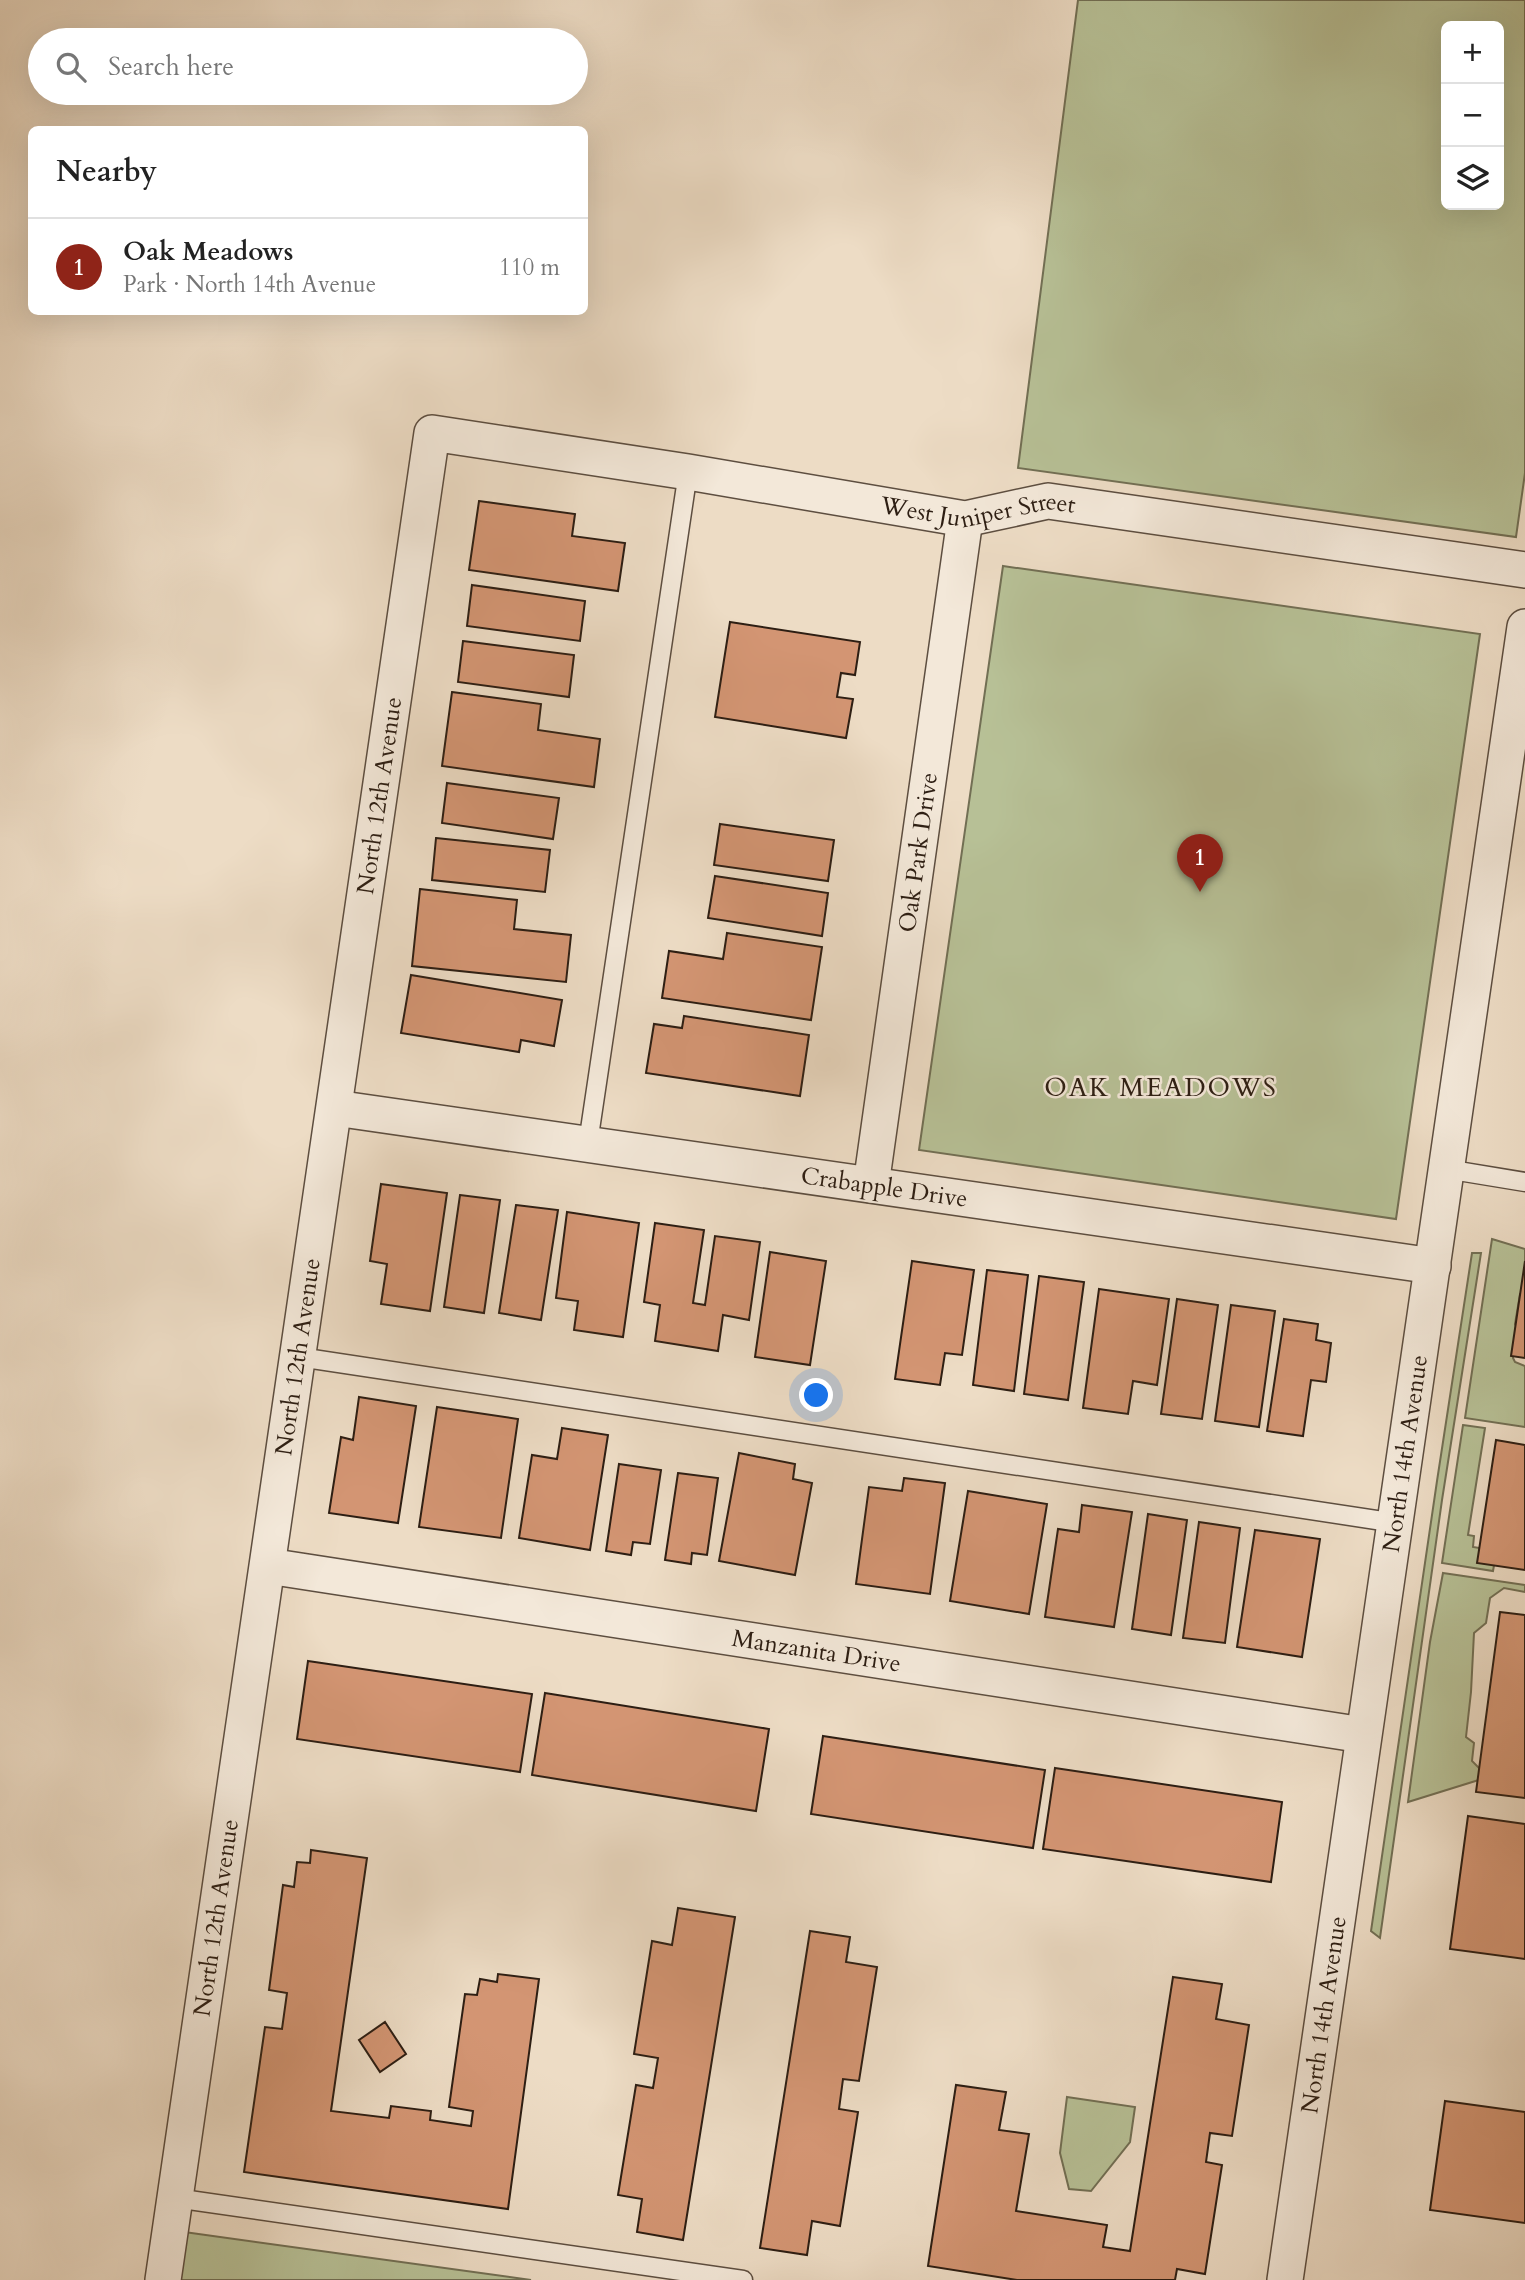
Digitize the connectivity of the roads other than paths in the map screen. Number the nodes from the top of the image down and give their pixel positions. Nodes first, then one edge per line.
1 (432, 433) joint
2 (688, 472) junction
3 (965, 519) junction
4 (1525, 570) edge
5 (1525, 627) edge
6 (335, 1108) junction
7 (588, 1143) junction
8 (1446, 1169) junction
9 (1525, 1182) edge
10 (872, 1185) junction
11 (1433, 1266) junction
12 (299, 1357) junction
13 (1396, 1523) junction
14 (268, 1566) junction
15 (1363, 1735) junction
16 (175, 2198) junction
17 (163, 2280) edge
18 (743, 2280) edge
19 (1285, 2280) edge

1 - 2 street, West Juniper Street
1 - 6 street, North 12th Avenue
2 - 3 street, West Juniper Street
2 - 7 lane
3 - 4 street, West Juniper Street
3 - 10 street, Oak Park Drive
5 - 8 street, North 14th Avenue
6 - 7 street, Crabapple Drive
6 - 12 street, North 12th Avenue
7 - 10 street, Crabapple Drive
8 - 9 lane
8 - 11 street, North 14th Avenue
10 - 11 street, Crabapple Drive
11 - 13 street, North 14th Avenue
12 - 13 lane
12 - 14 street, North 12th Avenue
13 - 15 street, North 14th Avenue
14 - 15 street, Manzanita Drive
14 - 16 street, North 12th Avenue
15 - 19 street, North 14th Avenue
16 - 17 street, North 12th Avenue
16 - 18 lane

